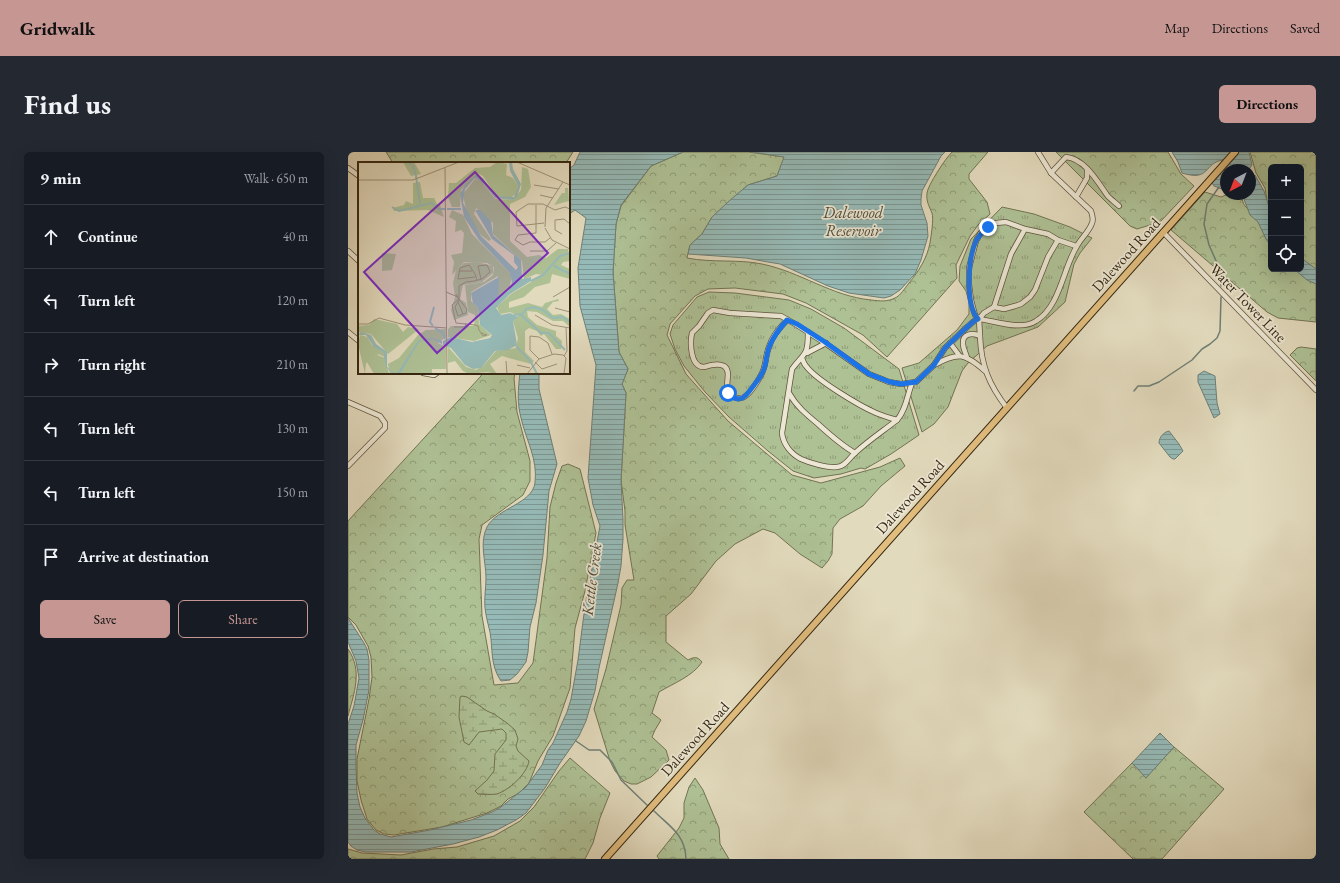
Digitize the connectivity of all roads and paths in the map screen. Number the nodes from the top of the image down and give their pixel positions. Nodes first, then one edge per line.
1 (1038, 152) edge
2 (1235, 152) edge
3 (348, 168) edge
4 (1087, 170) junction
5 (1051, 173) junction
6 (358, 175) edge
7 (1076, 196) junction
8 (1119, 206) dead end
9 (1025, 229) junction
10 (1163, 232) junction
11 (1058, 240) junction
12 (1076, 246) junction
13 (348, 251) edge
14 (358, 260) edge
15 (994, 307) junction
16 (978, 319) junction
17 (787, 320) junction
18 (348, 332) edge
19 (808, 332) junction
20 (980, 336) junction
21 (358, 340) edge
22 (826, 343) junction
23 (950, 343) junction
24 (807, 353) junction
25 (958, 355) junction
26 (802, 358) junction
27 (967, 358) junction
28 (934, 365) junction
29 (985, 371) junction
30 (912, 383) junction
31 (1316, 390) edge
32 (788, 392) junction
33 (348, 402) edge
34 (1006, 408) junction
35 (896, 420) junction
36 (855, 453) junction
37 (348, 466) edge
38 (605, 859) edge

1 - 5 street
2 - 10 main road, Dalewood Road
3 - 6 street
4 - 5 street
4 - 7 street
4 - 8 street
5 - 7 street
7 - 12 street
9 - 11 street
9 - 15 street
9 - 16 street
10 - 31 street, Water Tower Line
10 - 34 main road, Dalewood Road
11 - 12 street
11 - 15 street
12 - 16 street
13 - 14 street
15 - 16 street
16 - 20 street
16 - 23 street
17 - 17 street
17 - 19 street
18 - 21 street
19 - 22 street
19 - 24 street
20 - 27 street
20 - 29 street
22 - 24 street
22 - 30 street
23 - 25 street
23 - 28 street
24 - 26 street
25 - 27 street
25 - 28 street
26 - 32 street
26 - 35 street
27 - 29 street
28 - 30 street
29 - 34 street
30 - 35 street
32 - 36 street
32 - 36 street
33 - 37 street
34 - 38 main road, Dalewood Road
35 - 36 street

